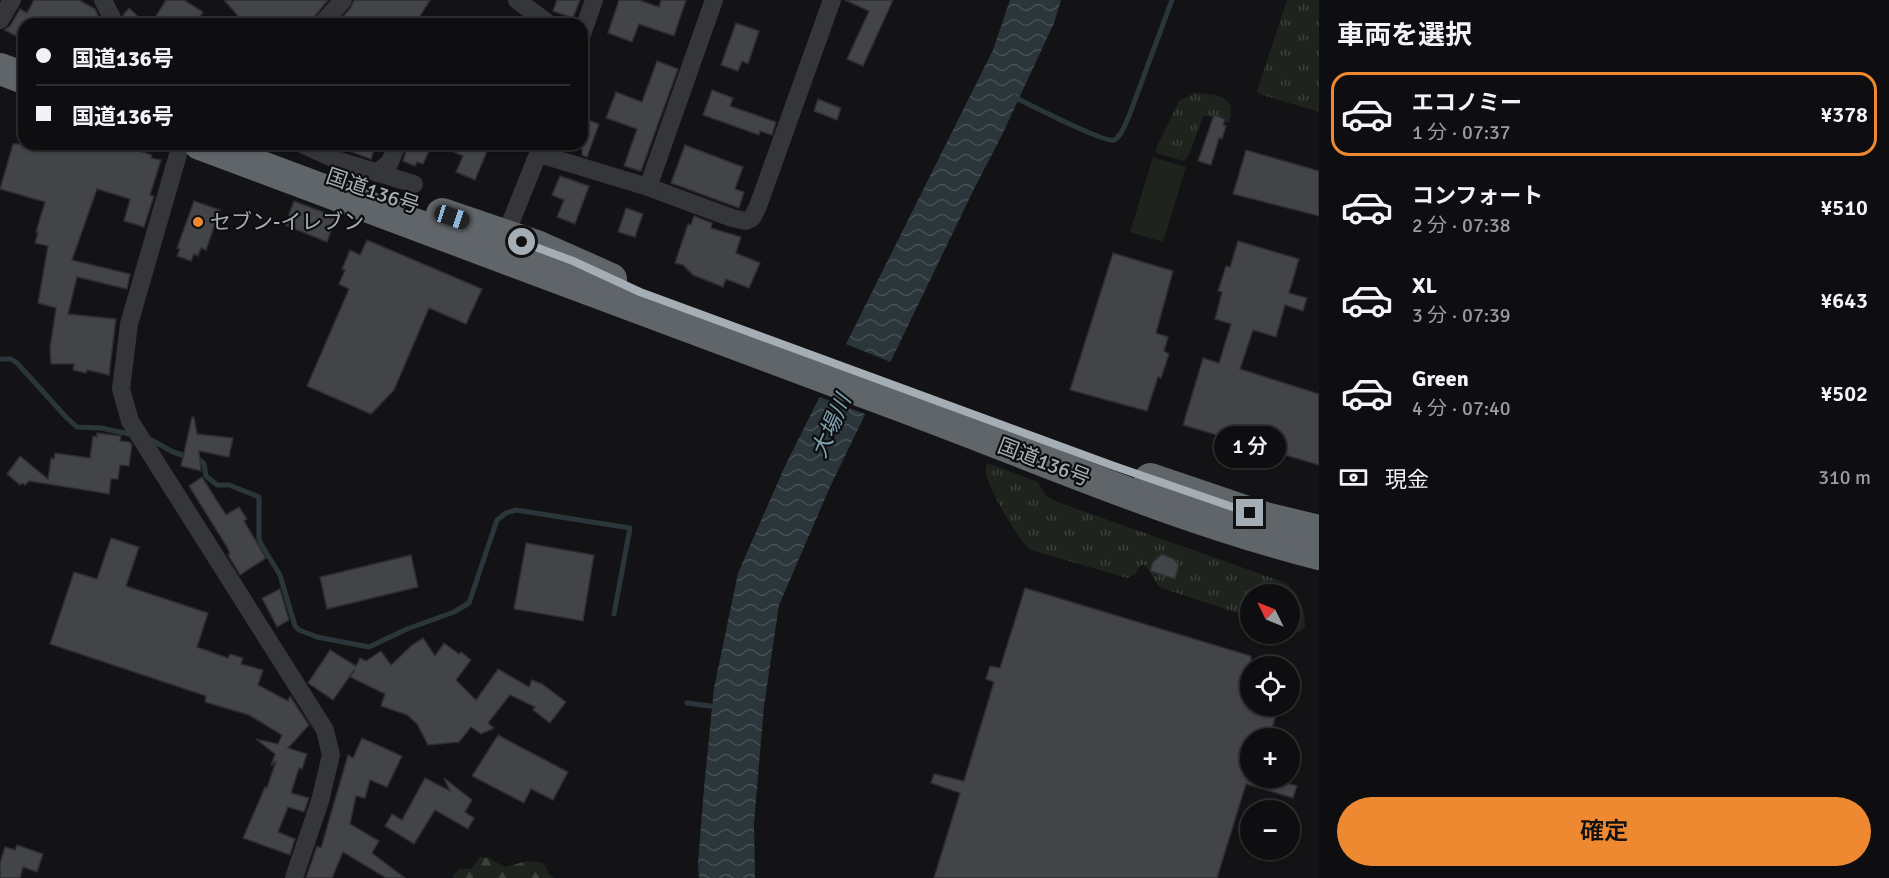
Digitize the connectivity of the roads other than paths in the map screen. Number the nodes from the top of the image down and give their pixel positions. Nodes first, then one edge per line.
1 (12, 0) edge
2 (103, 0) edge
3 (343, 0) edge
4 (517, 0) edge
5 (594, 0) edge
6 (714, 0) edge
7 (832, 0) edge
8 (112, 18) edge
9 (327, 18) edge
10 (541, 18) edge
11 (588, 18) edge
12 (0, 20) edge
13 (0, 56) edge
14 (18, 63) edge
15 (0, 69) edge
16 (18, 76) edge
17 (179, 150) edge
18 (218, 150) edge
19 (256, 150) edge
20 (315, 150) edge
21 (395, 150) edge
22 (541, 150) edge
23 (544, 150) edge
24 (377, 173) junction
25 (414, 184) dead end
26 (648, 187) junction
27 (501, 246) junction
28 (1090, 468) junction
29 (1187, 516) junction
30 (1319, 531) edge
31 (1319, 554) edge
32 (1319, 576) edge
33 (294, 878) edge

1 - 12 street
2 - 8 street
3 - 9 street
4 - 10 street
5 - 11 street
6 - 26 street
7 - 26 street
13 - 14 highway
15 - 16 highway
17 - 33 street
18 - 27 highway, 国道136号
19 - 27 highway, 国道136号
20 - 24 street
21 - 24 street
22 - 27 street
23 - 26 street
24 - 25 street
27 - 28 highway, 国道136号
28 - 29 highway, 国道136号
28 - 30 highway, 国道136号
29 - 31 highway, 国道136号
29 - 32 highway

